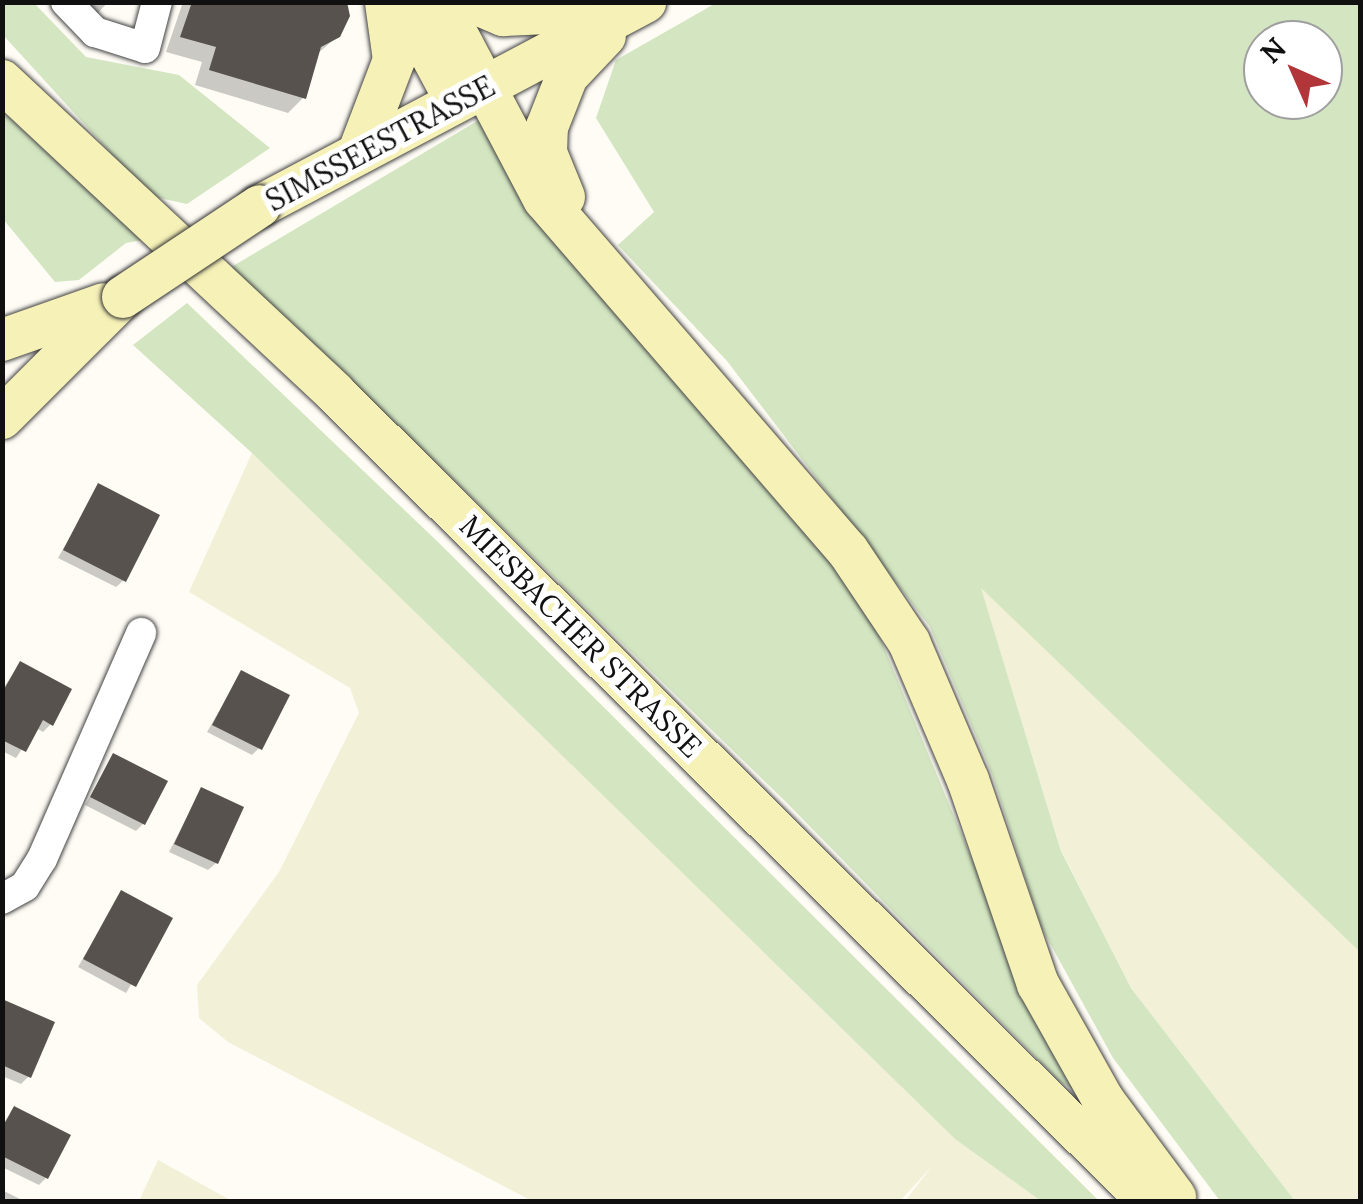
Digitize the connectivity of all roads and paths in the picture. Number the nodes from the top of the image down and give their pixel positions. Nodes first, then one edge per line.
1 (66, 2) edge
2 (157, 2) edge
3 (386, 2) edge
4 (402, 2) edge
5 (440, 2) edge
6 (472, 2) edge
7 (642, 4) edge
8 (2, 81) edge
9 (471, 94) junction
10 (360, 149) junction
11 (599, 262) junction
12 (124, 297) junction
13 (2, 340) edge
14 (7, 401) edge
15 (141, 633) dead end
16 (2, 899) edge
17 (1150, 1202) edge
18 (1178, 1202) edge

1 - 2 street
3 - 10 main road
4 - 9 main road
5 - 9 main road
6 - 7 main road
7 - 9 main road, SIMSSEESTRASSE
7 - 11 main road
8 - 17 main road, MIESBACHER STRASSE
9 - 10 main road, SIMSSEESTRASSE
9 - 11 main road
10 - 12 main road, SIMSSEESTRASSE, bridge
11 - 18 main road
12 - 13 main road
12 - 14 main road
15 - 16 street

